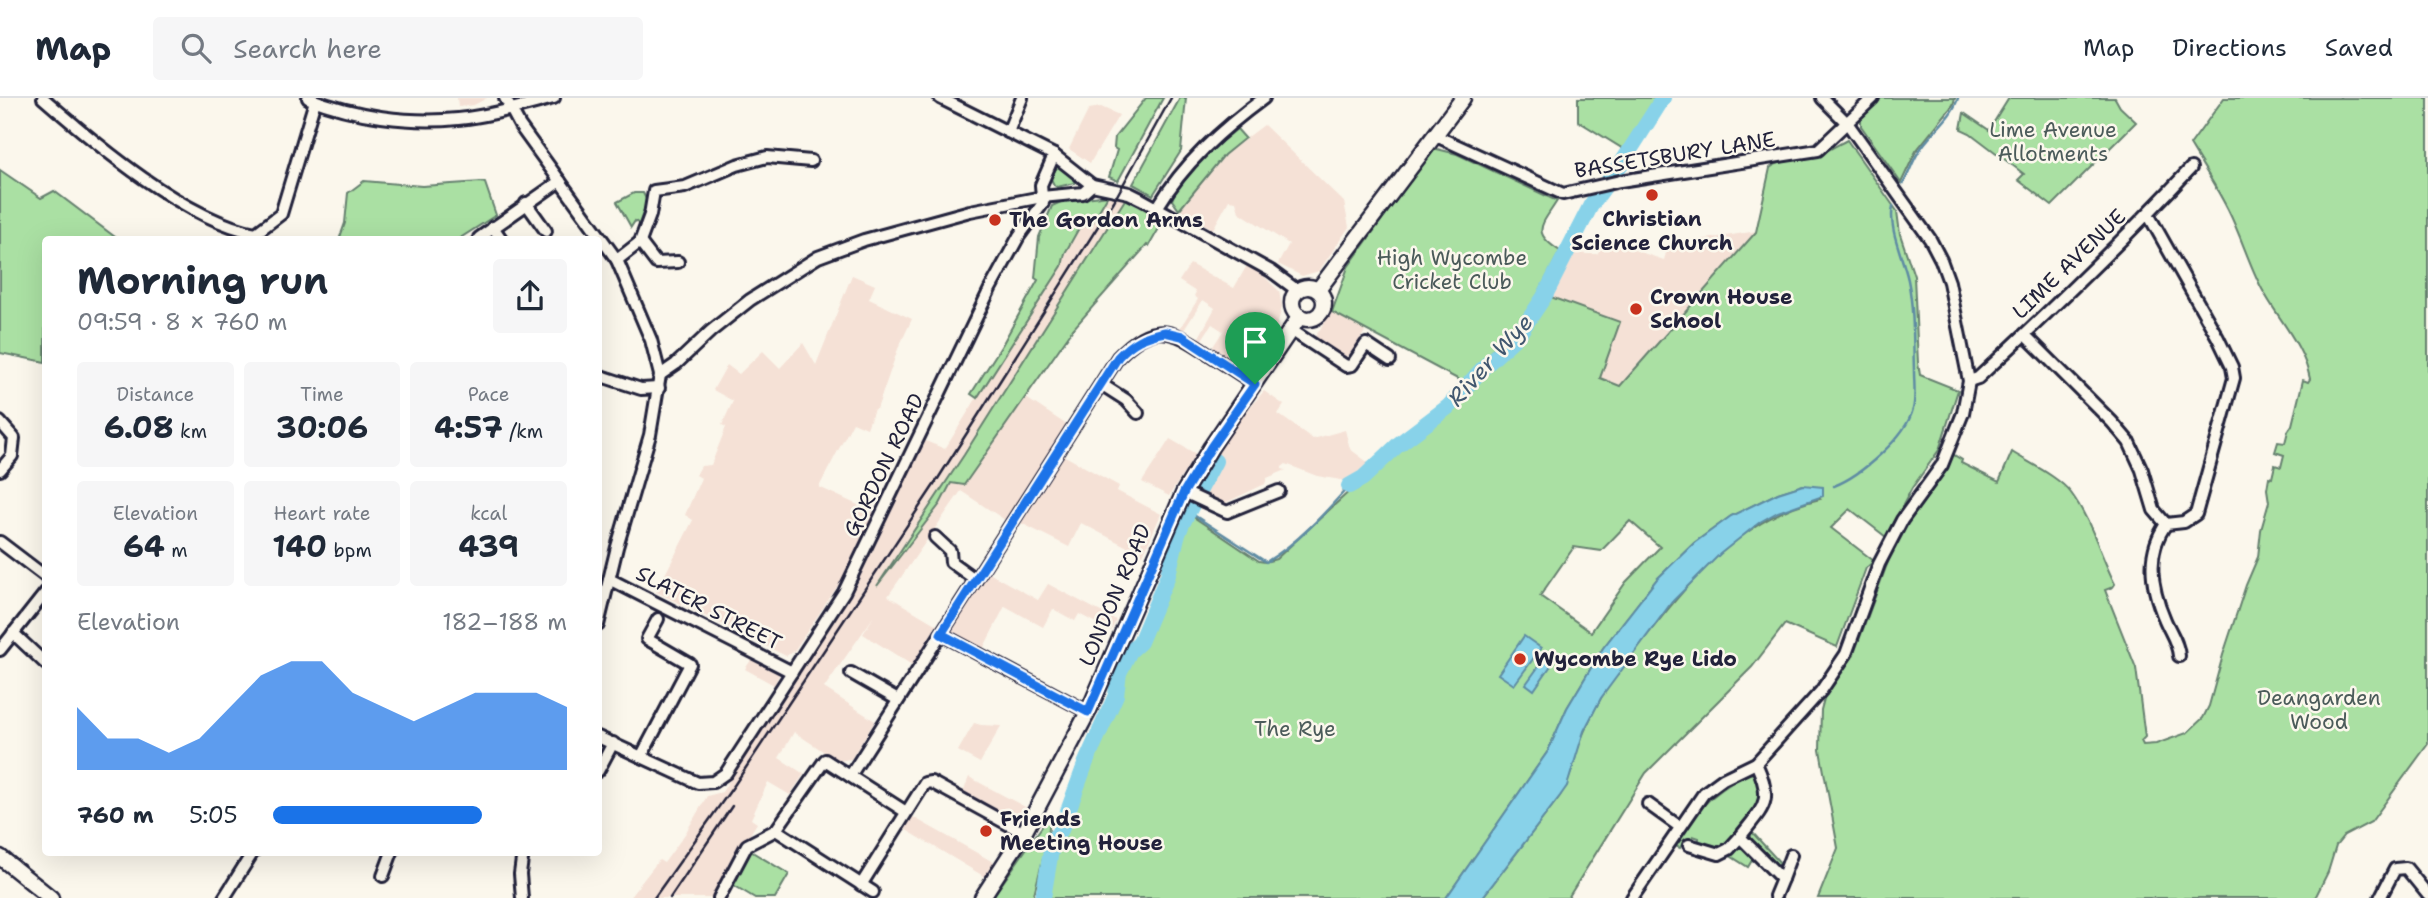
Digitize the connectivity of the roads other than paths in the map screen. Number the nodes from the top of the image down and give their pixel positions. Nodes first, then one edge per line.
1 (43, 98) edge
2 (554, 98) edge
3 (940, 98) edge
4 (1022, 98) edge
5 (1264, 98) edge
6 (1463, 98) edge
7 (1822, 98) edge
8 (1873, 98) edge
9 (312, 99) edge
10 (507, 103) edge
11 (1848, 124) junction
12 (1008, 132) junction
13 (1434, 135) junction
14 (1054, 155) junction
15 (811, 161) dead end
16 (2191, 168) dead end
17 (560, 181) junction
18 (1092, 185) junction
19 (1042, 197) junction
20 (526, 203) junction
21 (1157, 208) junction
22 (2148, 214) junction
23 (493, 227) junction
24 (546, 231) dead end
25 (482, 236) edge
26 (499, 236) edge
27 (600, 236) edge
28 (602, 239) edge
29 (640, 242) junction
30 (617, 260) junction
31 (678, 262) dead end
32 (1318, 290) junction
33 (1298, 291) junction
34 (1300, 316) junction
35 (1292, 330) junction
36 (2025, 334) junction
37 (1390, 360) dead end
38 (660, 375) junction
39 (602, 376) edge
40 (1969, 381) junction
41 (1101, 384) junction
42 (1255, 384) junction
43 (659, 388) junction
44 (1138, 413) dead end
45 (0, 422) edge
46 (0, 470) edge
47 (1279, 491) dead end
48 (1184, 492) junction
49 (2166, 524) junction
50 (935, 537) dead end
51 (0, 542) edge
52 (42, 574) edge
53 (609, 579) junction
54 (976, 580) junction
55 (42, 597) edge
56 (602, 608) edge
57 (658, 619) dead end
58 (13, 633) junction
59 (941, 634) junction
60 (0, 650) edge
61 (2179, 656) dead end
62 (42, 660) edge
63 (792, 672) junction
64 (851, 673) dead end
65 (898, 700) junction
66 (1088, 712) junction
67 (602, 739) edge
68 (612, 743) junction
69 (641, 757) junction
70 (602, 763) edge
71 (1756, 763) junction
72 (850, 776) junction
73 (1648, 804) dead end
74 (906, 812) junction
75 (1680, 827) junction
76 (776, 830) junction
77 (1024, 832) junction
78 (1740, 837) junction
79 (1689, 845) dead end
80 (1791, 855) dead end
81 (250, 856) edge
82 (390, 856) edge
83 (522, 856) edge
84 (0, 858) edge
85 (383, 876) dead end
86 (1782, 879) junction
87 (862, 885) junction
88 (873, 892) dead end
89 (2428, 895) edge
90 (1775, 896) edge
91 (51, 898) edge
92 (224, 898) edge
93 (522, 898) edge
94 (719, 898) edge
95 (982, 898) edge
96 (1632, 898) edge
97 (2380, 898) edge

1 - 9 street
2 - 10 street
3 - 12 street
4 - 12 street
5 - 21 street
6 - 13 main road, LONDON ROAD
7 - 11 street
8 - 11 street, BASSETSBURY LANE
9 - 10 street
10 - 17 street
11 - 13 street, BASSETSBURY LANE
11 - 40 street
12 - 14 street
13 - 32 main road, LONDON ROAD
14 - 18 street
14 - 19 street, GORDON ROAD
15 - 29 street
16 - 22 street, LIME AVENUE
17 - 20 street
17 - 27 street
18 - 19 street
18 - 21 street
19 - 38 street
19 - 63 street, GORDON ROAD
20 - 23 street
20 - 24 street
21 - 33 street
22 - 36 street, LIME AVENUE
22 - 49 street
23 - 25 street
23 - 26 street
28 - 30 street
29 - 30 street
29 - 31 street
30 - 38 street
32 - 33 main road
32 - 34 main road, LONDON ROAD
33 - 34 main road
34 - 35 main road, LONDON ROAD
35 - 37 street
35 - 42 main road, LONDON ROAD
36 - 40 street, LIME AVENUE
36 - 49 street
38 - 43 street
39 - 43 street
40 - 71 street
41 - 42 street
41 - 44 street
41 - 54 street
42 - 48 main road, LONDON ROAD
43 - 53 street
45 - 46 street
47 - 48 street
48 - 66 main road, LONDON ROAD
49 - 61 street
50 - 54 street
51 - 52 street
53 - 56 street
53 - 63 street, SLATER STREET
54 - 59 street
55 - 58 street
57 - 69 street
58 - 60 street
58 - 62 street
59 - 65 street
59 - 66 street
63 - 69 street, GORDON ROAD
64 - 65 street
65 - 72 street
66 - 77 main road, LONDON ROAD
67 - 68 street
68 - 69 street
68 - 70 street
71 - 75 street
71 - 78 street
72 - 74 street
72 - 76 street
73 - 75 street
74 - 77 street
74 - 87 street
75 - 96 street
76 - 87 street
76 - 94 street
77 - 95 main road, LONDON ROAD
78 - 79 street
78 - 86 street
80 - 86 street
81 - 92 street
82 - 85 street
83 - 93 street
84 - 91 main road
86 - 90 street
87 - 88 street
89 - 97 street

